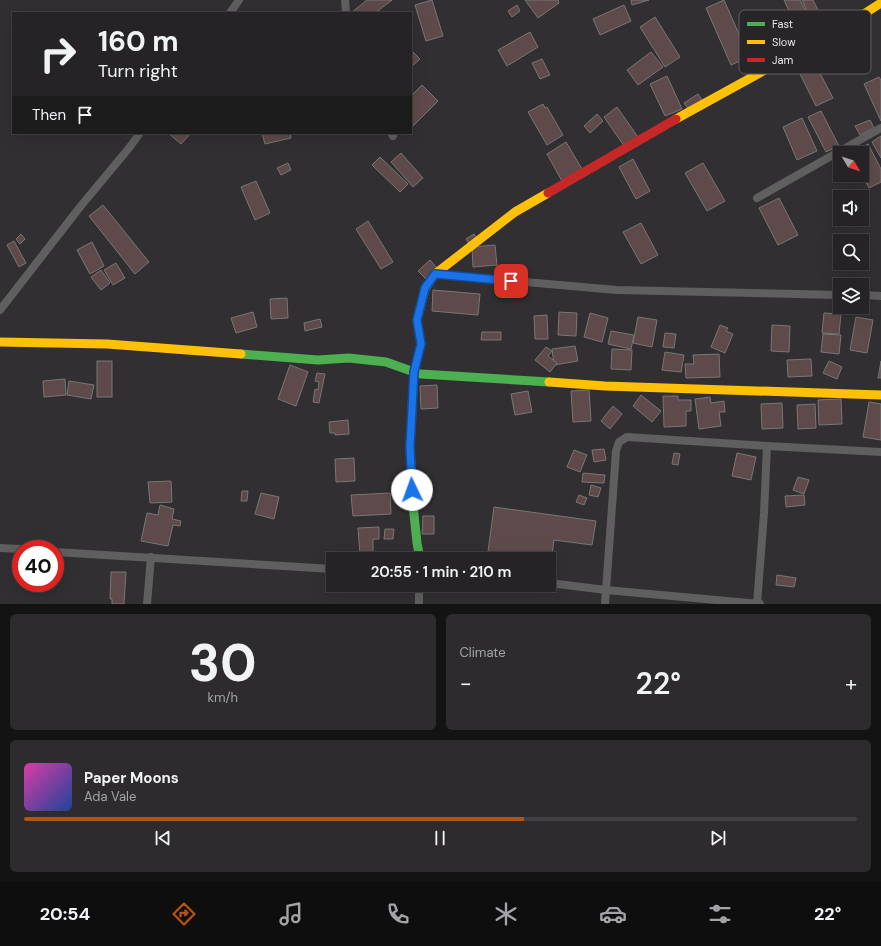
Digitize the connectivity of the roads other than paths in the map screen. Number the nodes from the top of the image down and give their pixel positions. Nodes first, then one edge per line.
1 (239, 0) edge
2 (345, 0) edge
3 (881, 3) edge
4 (870, 10) edge
5 (231, 12) edge
6 (346, 12) edge
7 (758, 74) edge
8 (881, 128) edge
9 (139, 134) edge
10 (757, 198) dead end
11 (435, 274) junction
12 (833, 295) edge
13 (869, 295) edge
14 (881, 296) edge
15 (0, 310) edge
16 (0, 342) edge
17 (414, 372) junction
18 (881, 395) edge
19 (767, 446) junction
20 (881, 452) edge
21 (0, 548) edge
22 (12, 549) edge
23 (64, 552) edge
24 (419, 552) edge
25 (151, 557) junction
26 (326, 568) edge
27 (556, 584) edge
28 (606, 590) junction
29 (419, 592) edge
30 (147, 604) edge
31 (419, 604) edge
32 (605, 604) edge
33 (758, 604) edge

1 - 5 street
2 - 6 street
3 - 4 street
7 - 11 street
8 - 10 street
9 - 15 street
11 - 12 street
11 - 17 street
13 - 14 street
16 - 17 street
17 - 18 street
17 - 24 street
19 - 20 street
19 - 28 street
19 - 33 street
21 - 22 street
23 - 25 street
25 - 26 street
25 - 30 street
27 - 28 street
28 - 32 street
28 - 33 street
29 - 31 street

